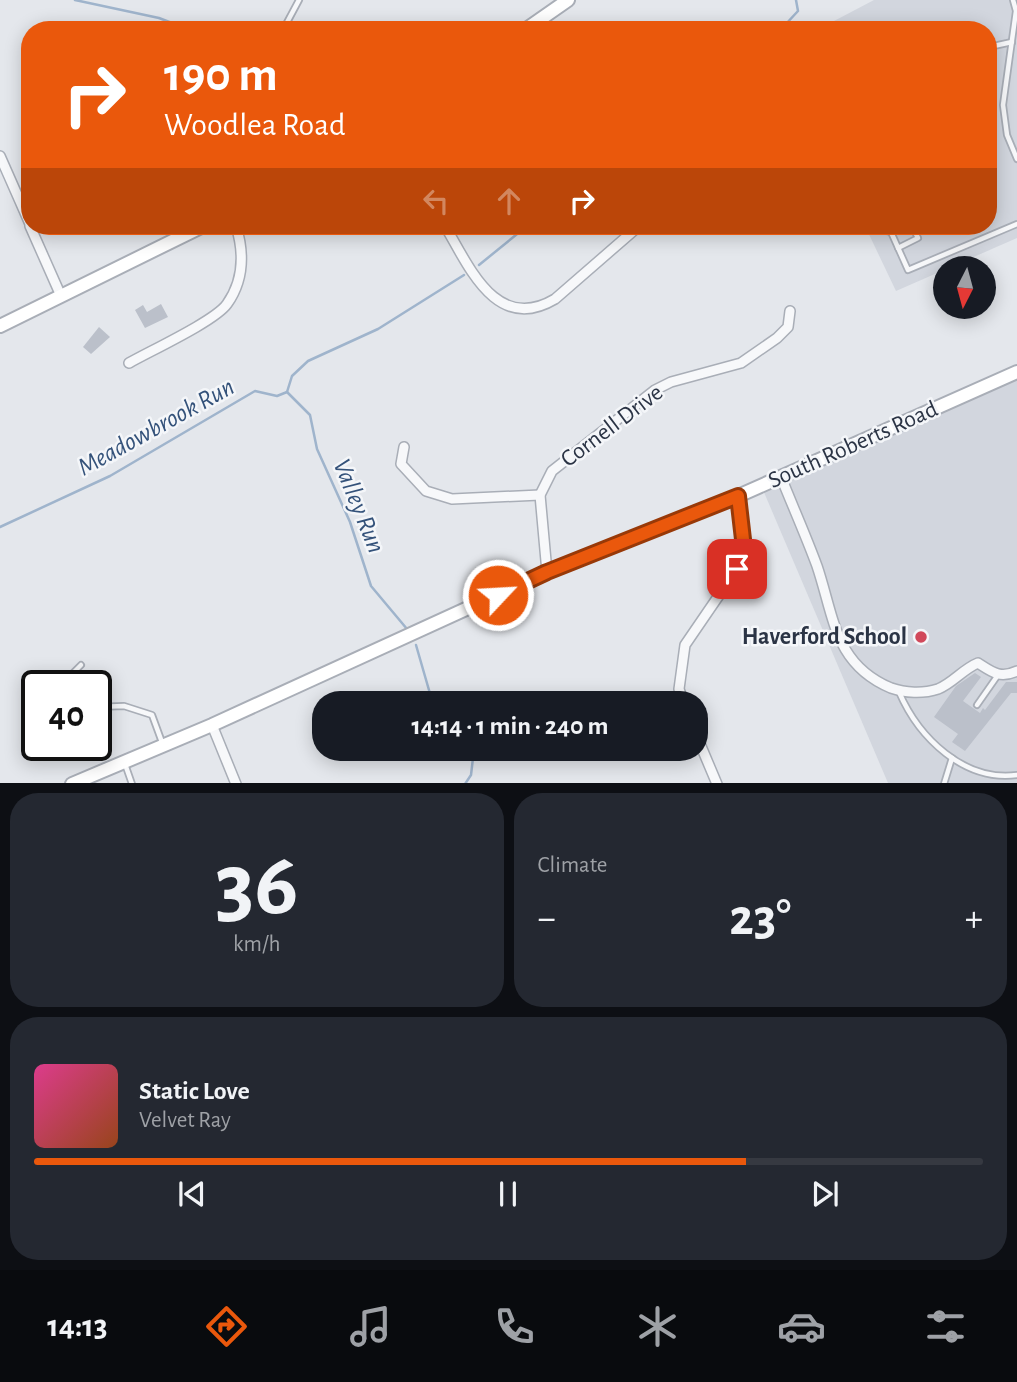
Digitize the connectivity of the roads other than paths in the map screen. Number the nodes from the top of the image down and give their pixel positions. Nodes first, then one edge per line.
1 (299, 0) edge
2 (568, 0) edge
3 (1013, 0) edge
4 (288, 21) edge
5 (538, 21) edge
6 (1012, 42) junction
7 (997, 45) edge
8 (0, 156) edge
9 (1017, 159) edge
10 (21, 204) edge
11 (1017, 224) edge
12 (997, 232) edge
13 (34, 235) edge
14 (185, 235) edge
15 (239, 235) edge
16 (451, 235) edge
17 (629, 235) edge
18 (892, 235) edge
19 (916, 235) edge
20 (991, 235) edge
21 (898, 247) junction
22 (61, 296) junction
23 (790, 311) dead end
24 (0, 326) edge
25 (129, 363) dead end
26 (1017, 372) edge
27 (404, 447) dead end
28 (781, 477) junction
29 (540, 495) junction
30 (738, 496) junction
31 (547, 572) junction
32 (81, 665) dead end
33 (78, 670) edge
34 (1017, 671) edge
35 (998, 675) junction
36 (680, 691) edge
37 (899, 691) junction
38 (977, 705) dead end
39 (112, 706) edge
40 (212, 725) junction
41 (163, 746) junction
42 (952, 758) junction
43 (708, 761) edge
44 (124, 762) junction
45 (1017, 775) edge
46 (943, 782) edge
47 (72, 783) edge
48 (132, 783) edge
49 (236, 783) edge
50 (717, 783) edge

1 - 4 lane
2 - 5 street
3 - 6 lane
6 - 7 lane
6 - 9 lane
8 - 10 street
11 - 12 lane
13 - 22 street
14 - 22 street
15 - 25 street
16 - 17 street
18 - 21 lane
19 - 21 lane
20 - 21 lane
22 - 24 street
23 - 29 street, Cornell Drive
26 - 28 street, South Roberts Road
27 - 29 street
28 - 30 street, South Roberts Road
28 - 37 street
29 - 31 street
30 - 31 street, South Roberts Road
30 - 36 street
31 - 40 street, South Roberts Road
32 - 33 lane
34 - 35 street
35 - 37 street
35 - 38 lane
37 - 42 lane
39 - 41 lane
40 - 41 street, South Roberts Road
40 - 49 street
41 - 44 street, South Roberts Road
42 - 45 lane
42 - 46 lane
43 - 50 street
44 - 47 street, South Roberts Road
44 - 48 lane

